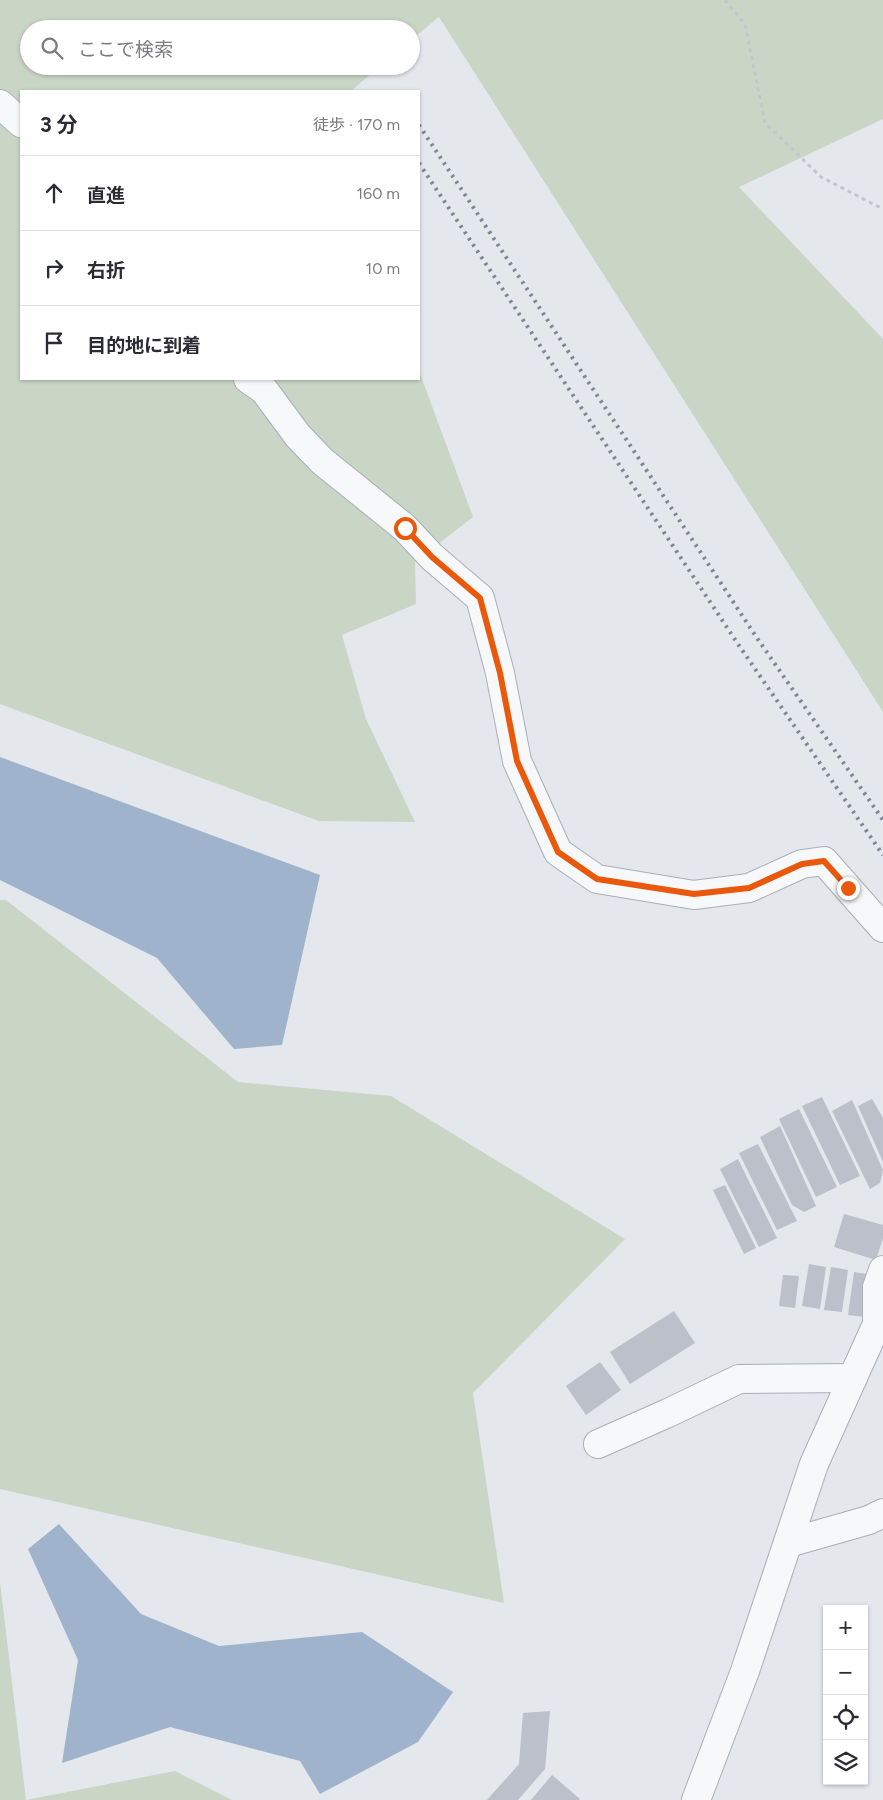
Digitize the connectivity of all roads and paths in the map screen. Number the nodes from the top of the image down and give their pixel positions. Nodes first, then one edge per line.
1 (725, 0) edge
2 (0, 104) edge
3 (20, 122) edge
4 (883, 209) edge
5 (249, 380) edge
6 (883, 928) edge
7 (883, 1270) edge
8 (853, 1378) junction
9 (598, 1444) dead end
10 (883, 1513) edge
11 (788, 1543) junction
12 (696, 1800) edge

1 - 4 path
2 - 3 street
5 - 6 street
7 - 8 street
8 - 9 street
8 - 11 street
10 - 11 street
11 - 12 street

